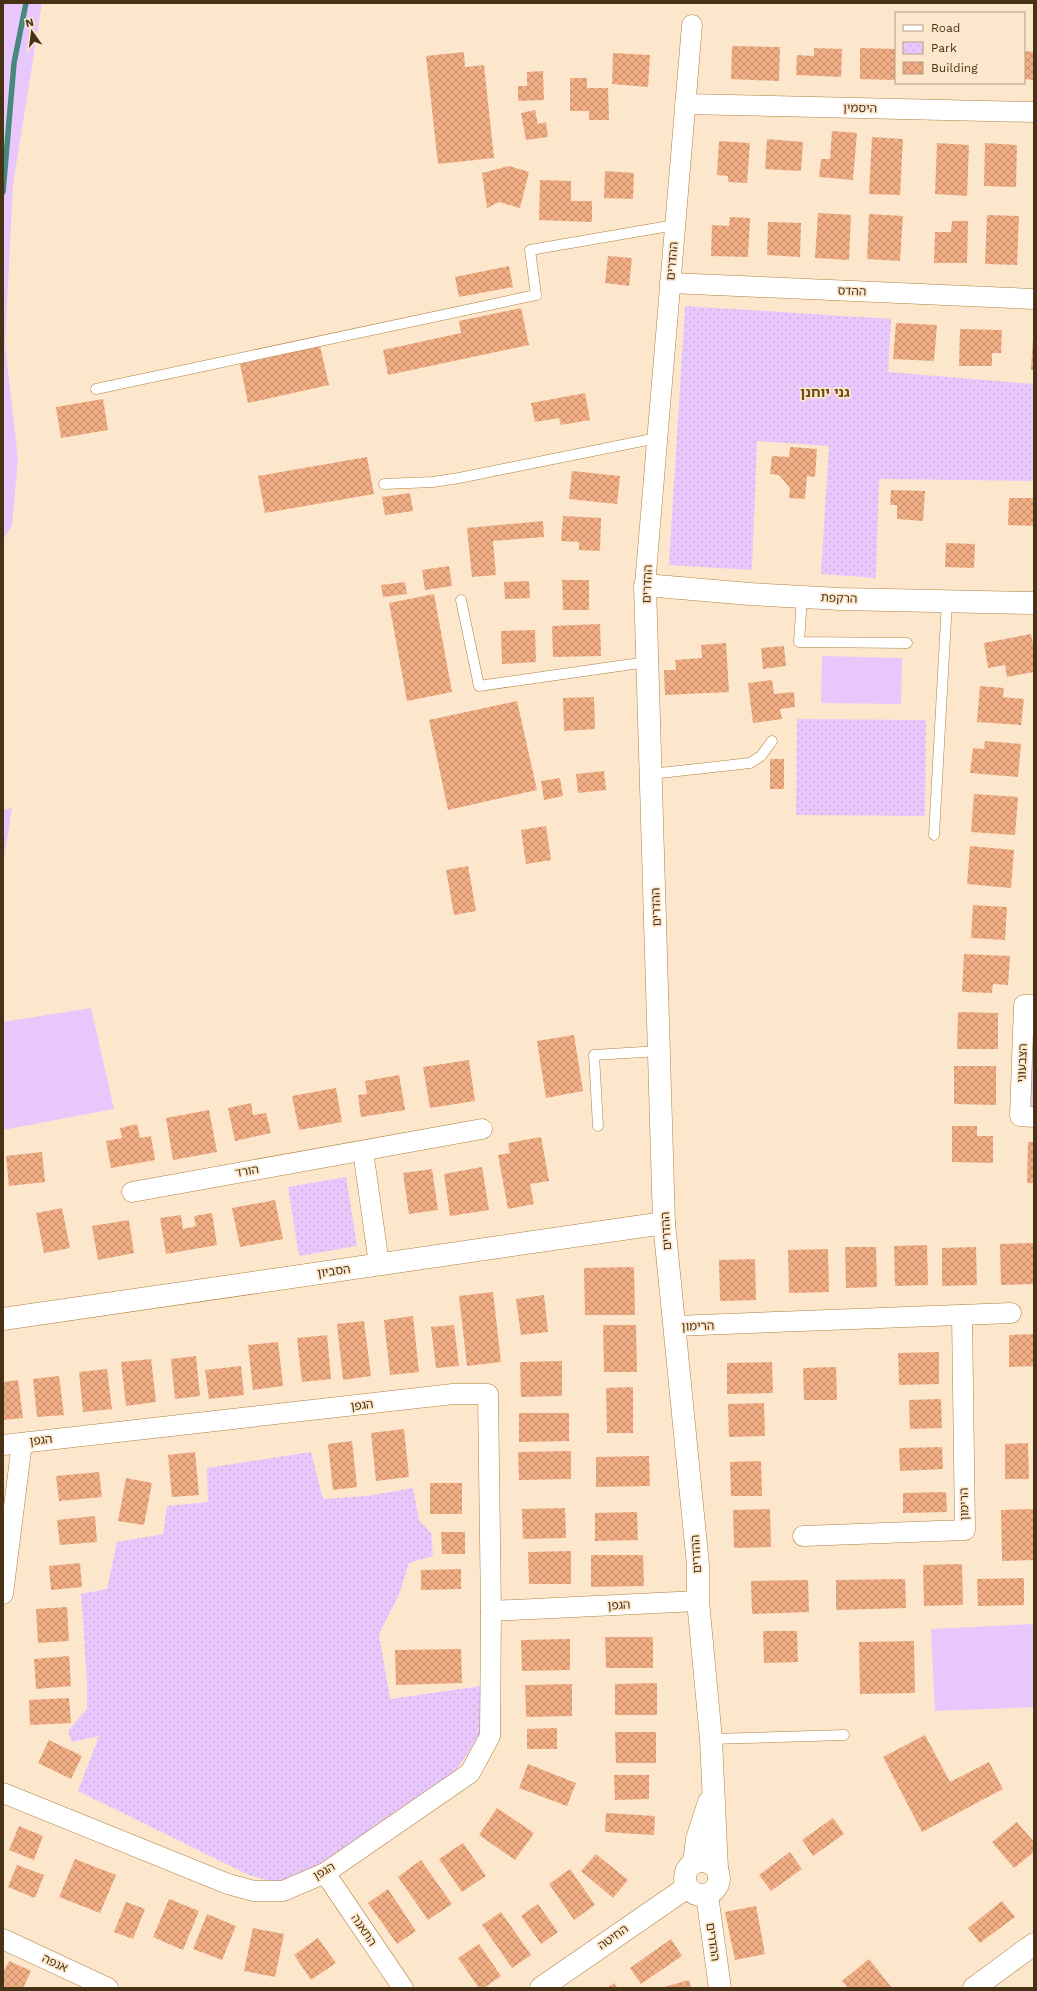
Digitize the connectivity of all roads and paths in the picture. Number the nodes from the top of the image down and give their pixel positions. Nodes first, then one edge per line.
1 (692, 25) dead end
2 (685, 104) junction
3 (1034, 112) edge
4 (675, 225) junction
5 (670, 284) junction
6 (1034, 299) edge
7 (96, 389) dead end
8 (657, 438) junction
9 (384, 484) dead end
10 (645, 585) junction
11 (802, 597) junction
12 (461, 600) dead end
13 (947, 601) junction
14 (1034, 603) edge
15 (907, 643) dead end
16 (648, 662) junction
17 (772, 741) dead end
18 (651, 774) junction
19 (934, 835) dead end
20 (1034, 1005) edge
21 (659, 1050) junction
22 (1034, 1117) edge
23 (598, 1126) dead end
24 (482, 1129) dead end
25 (363, 1150) junction
26 (132, 1192) dead end
27 (664, 1223) junction
28 (379, 1264) junction
29 (1011, 1313) dead end
30 (962, 1315) junction
31 (3, 1319) edge
32 (674, 1326) junction
33 (12, 1444) edge
34 (803, 1536) dead end
35 (3, 1594) edge
36 (698, 1602) junction
37 (491, 1611) junction
38 (844, 1735) dead end
39 (711, 1739) junction
40 (713, 1789) junction
41 (3, 1793) edge
42 (694, 1863) junction
43 (717, 1869) junction
44 (325, 1873) junction
45 (697, 1892) junction
46 (3, 1939) edge
47 (1033, 1944) edge
48 (108, 1988) edge
49 (402, 1988) edge
50 (541, 1988) edge
51 (720, 1988) edge
52 (974, 1988) edge

1 - 2 street, ההדרים
2 - 3 street, היסמין
2 - 4 street, ההדרים
4 - 5 street, ההדרים
4 - 7 lane
5 - 6 street, ההדס
5 - 8 street, ההדרים
8 - 9 lane
8 - 10 street, ההדרים
10 - 11 main road, הרקפת
10 - 16 main road, ההדרים
11 - 13 main road, הרקפת
11 - 15 lane
12 - 16 lane
13 - 14 main road, הרקפת
13 - 19 lane
16 - 18 main road, ההדרים
17 - 18 lane
18 - 21 main road, ההדרים
20 - 22 street, הצבעוני
21 - 23 lane
21 - 27 main road, ההדרים
24 - 25 street, הורד
25 - 26 street, הורד
25 - 28 street
27 - 28 main road, הסביון
27 - 32 main road, ההדרים
28 - 31 main road, הסביון
29 - 30 street, הרימון
30 - 32 street, הרימון
30 - 34 street, הרימון
32 - 36 main road, ההדרים
33 - 35 street, הגפן
33 - 37 street, הגפן
36 - 37 street, הגפן
36 - 39 main road, ההדרים
37 - 44 street, הגפן
38 - 39 lane
39 - 40 main road, ההדרים
40 - 42 main road, ההדרים
40 - 43 main road, ההדרים
41 - 44 street, הגפן
42 - 43 main road
42 - 45 main road
43 - 45 main road
44 - 49 street, התאנה
45 - 50 main road, החיטה
45 - 51 main road, ההדרים
46 - 48 street, אנפה
47 - 52 main road

